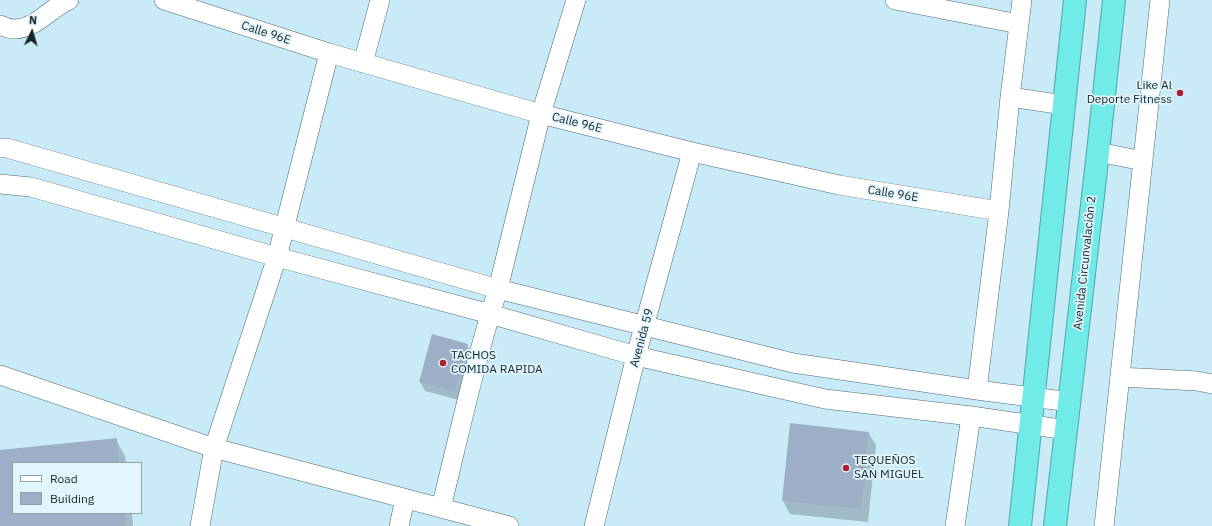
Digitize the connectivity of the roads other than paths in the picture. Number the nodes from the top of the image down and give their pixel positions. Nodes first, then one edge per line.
1 (69, 0) edge
2 (164, 0) edge
3 (380, 0) edge
4 (576, 0) edge
5 (895, 0) edge
6 (1022, 0) edge
7 (1075, 0) edge
8 (1114, 0) edge
9 (1160, 0) edge
10 (1019, 24) junction
11 (0, 25) edge
12 (329, 53) junction
13 (363, 63) junction
14 (1010, 97) junction
15 (1064, 105) junction
16 (541, 114) junction
17 (0, 148) edge
18 (692, 152) junction
19 (1098, 152) junction
20 (1143, 161) junction
21 (0, 184) edge
22 (999, 211) junction
23 (285, 227) junction
24 (277, 256) junction
25 (498, 289) junction
26 (490, 314) junction
27 (645, 325) junction
28 (636, 356) junction
29 (0, 375) edge
30 (1120, 377) junction
31 (1212, 384) edge
32 (977, 390) junction
33 (1034, 396) junction
34 (1070, 402) junction
35 (971, 416) junction
36 (1031, 425) junction
37 (1066, 430) junction
38 (214, 448) junction
39 (405, 498) junction
40 (441, 508) junction
41 (200, 526) edge
42 (399, 526) edge
43 (509, 526) edge
44 (594, 526) edge
45 (955, 526) edge
46 (1020, 526) edge
47 (1055, 526) edge
48 (1104, 526) edge

1 - 11 street
2 - 12 street, Calle 96E
3 - 13 street
4 - 16 street
5 - 10 street
6 - 10 street
7 - 15 highway
8 - 19 highway, Avenida Circunvalación 2
9 - 20 street
10 - 14 street
12 - 13 street, Calle 96E
12 - 23 street
13 - 16 street, Calle 96E
14 - 15 street
14 - 22 street
15 - 33 highway
16 - 18 street, Calle 96E
16 - 25 street
17 - 23 street
18 - 22 street, Calle 96E
18 - 27 street, Avenida 59
19 - 20 street
19 - 34 highway, Avenida Circunvalación 2
20 - 30 street
21 - 24 street
22 - 32 street
23 - 24 street
23 - 25 street
24 - 26 street
24 - 38 street
25 - 26 street
25 - 27 street
26 - 28 street
26 - 40 street
27 - 28 street, Avenida 59
27 - 32 street
28 - 35 street
28 - 44 street, Avenida 59
29 - 38 street
30 - 31 street
30 - 48 street
32 - 33 street
33 - 34 street
33 - 36 highway
34 - 37 highway, Avenida Circunvalación 2
35 - 36 street
35 - 45 street
36 - 37 street
36 - 46 highway
37 - 47 highway, Avenida Circunvalación 2
38 - 39 street
38 - 41 street
39 - 40 street
39 - 42 street
40 - 43 street

